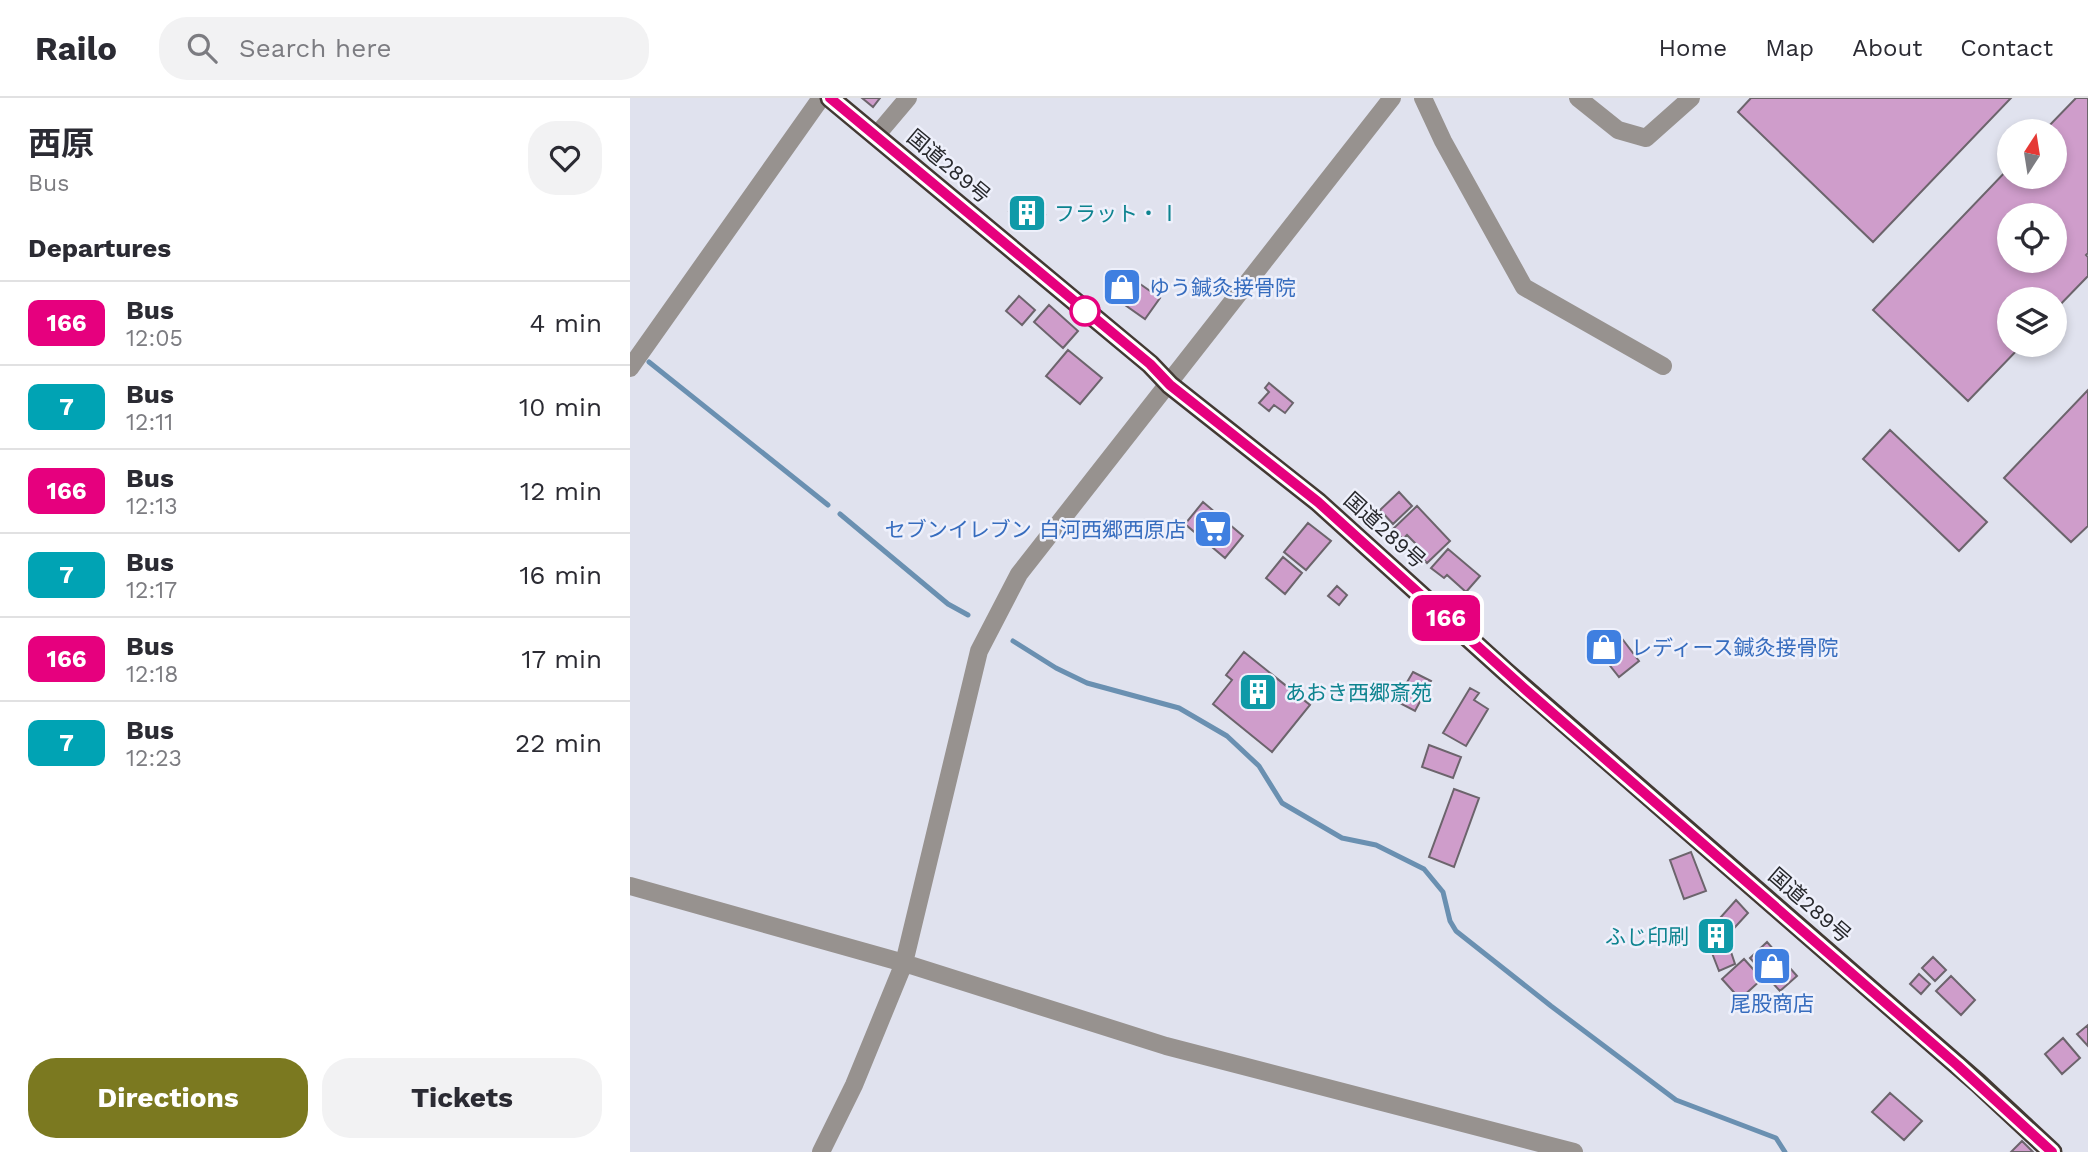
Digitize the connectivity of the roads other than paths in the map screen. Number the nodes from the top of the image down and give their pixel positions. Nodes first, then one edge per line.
1 (821, 98) edge
2 (830, 98) edge
3 (908, 98) edge
4 (1392, 98) edge
5 (1423, 98) edge
6 (1578, 98) edge
7 (1692, 98) edge
8 (876, 137) junction
9 (1663, 366) dead end
10 (630, 368) edge
11 (1170, 385) junction
12 (630, 886) edge
13 (904, 963) junction
14 (821, 1152) edge
15 (1574, 1152) edge
16 (2052, 1152) edge

1 - 10 street
2 - 8 highway, 国道289号
3 - 8 street
4 - 11 street
5 - 9 street
6 - 7 street
8 - 11 highway, 国道289号
11 - 13 street
11 - 16 highway, 国道289号
12 - 13 street
13 - 14 street
13 - 15 street

